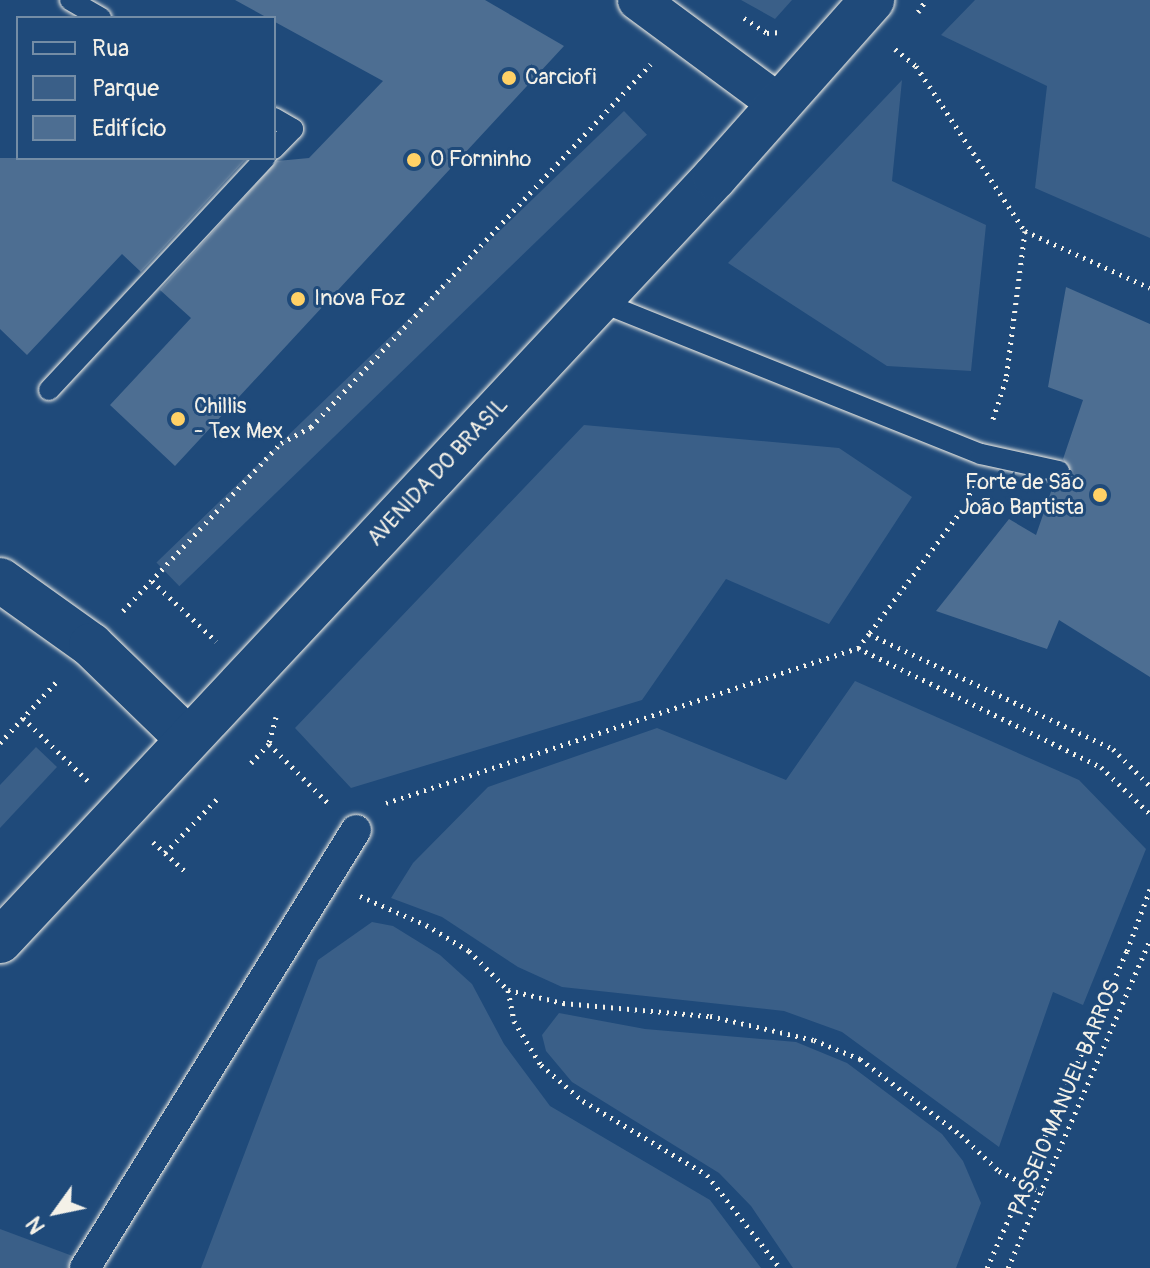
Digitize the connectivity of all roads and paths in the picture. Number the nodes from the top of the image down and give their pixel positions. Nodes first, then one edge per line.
1 (70, 0) edge
2 (638, 0) edge
3 (872, 0) edge
4 (98, 16) edge
5 (684, 31) junction
6 (895, 49) dead end
7 (780, 105) junction
8 (276, 119) edge
9 (276, 147) edge
10 (263, 160) edge
11 (1025, 231) junction
12 (1150, 288) edge
13 (598, 301) junction
14 (49, 390) dead end
15 (981, 454) junction
16 (1059, 471) dead end
17 (967, 503) dead end
18 (0, 580) edge
19 (152, 581) junction
20 (113, 621) dead end
21 (869, 634) junction
22 (858, 648) junction
23 (226, 651) dead end
24 (62, 677) dead end
25 (280, 703) dead end
26 (23, 718) junction
27 (188, 739) junction
28 (0, 743) edge
29 (269, 744) junction
30 (251, 763) dead end
31 (1150, 786) edge
32 (96, 788) dead end
33 (217, 799) dead end
34 (382, 805) dead end
35 (1150, 814) edge
36 (356, 830) joint
37 (147, 836) dead end
38 (165, 853) junction
39 (188, 874) dead end
40 (327, 875) junction
41 (1150, 889) edge
42 (1150, 940) edge
43 (0, 941) edge
44 (508, 990) junction
45 (1024, 1185) junction
46 (1043, 1193) junction
47 (85, 1268) edge
48 (780, 1268) edge
49 (987, 1268) edge
50 (1008, 1268) edge

1 - 4 lane
2 - 5 street
3 - 7 main road, AVENIDA DO BRASIL
5 - 7 street
5 - 19 path
6 - 11 path
7 - 13 main road, AVENIDA DO BRASIL
8 - 9 lane
10 - 14 lane
11 - 12 path
11 - 15 path
13 - 15 lane
13 - 27 main road, AVENIDA DO BRASIL
15 - 16 lane
17 - 21 path
18 - 27 main road
19 - 20 path
19 - 23 path
21 - 22 path
21 - 31 path
22 - 34 path
22 - 35 path
24 - 26 path
25 - 29 path
26 - 28 path
26 - 32 path
27 - 43 main road, AVENIDA DO BRASIL
29 - 30 path
29 - 36 path
33 - 38 path
36 - 40 street
37 - 38 path
38 - 39 path
40 - 44 path
40 - 47 street
41 - 45 path
42 - 46 path, PASSEIO MANUEL BARROS
44 - 45 path
44 - 48 path
45 - 46 path
45 - 49 path
46 - 50 path, PASSEIO MANUEL BARROS

